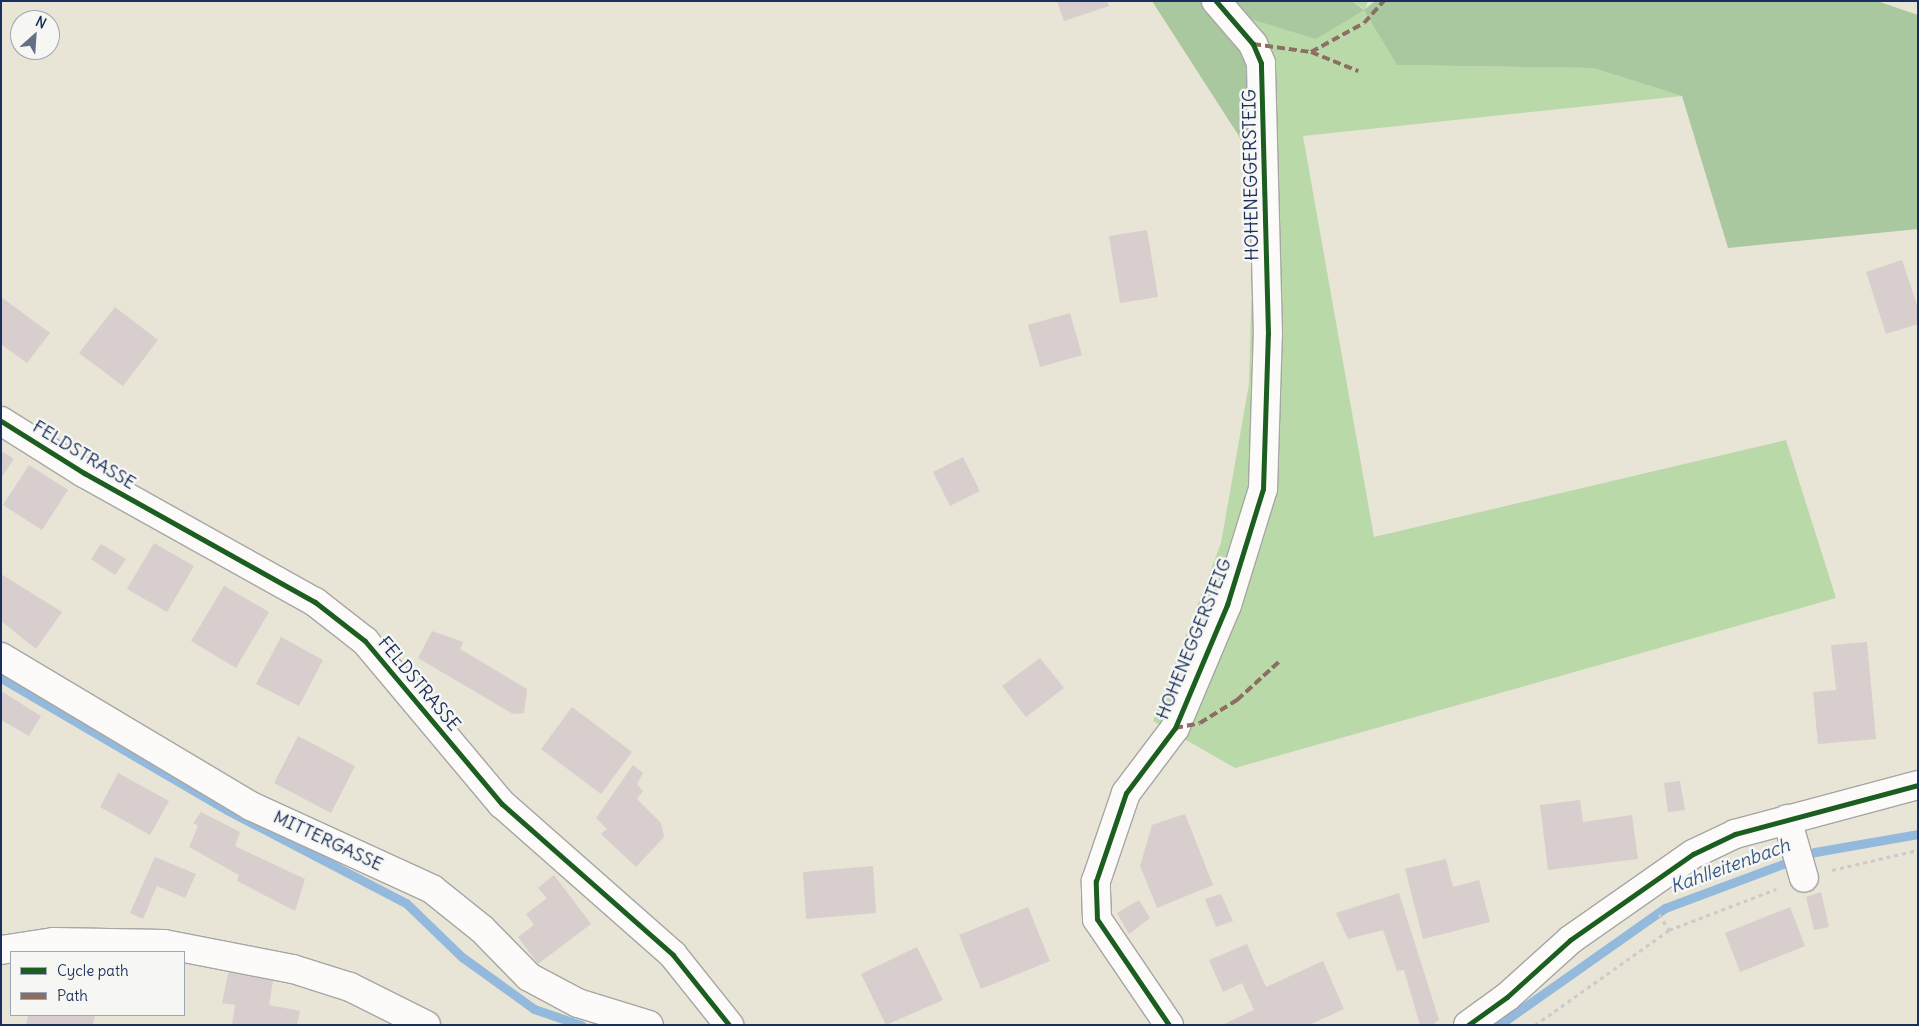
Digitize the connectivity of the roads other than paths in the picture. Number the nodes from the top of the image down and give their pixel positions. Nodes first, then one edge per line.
1 (1216, 1) edge
2 (1, 420) edge
3 (1, 657) edge
4 (1918, 785) edge
5 (1787, 819) junction
6 (1804, 878) road end
7 (1, 950) edge
8 (426, 1025) edge
9 (649, 1025) edge
10 (730, 1025) edge
11 (1169, 1025) edge
12 (1468, 1025) edge

1 - 11 street, HOHENEGGERSTEIG
2 - 10 street, FELDSTRASSE
3 - 9 street, MITTERGASSE
4 - 5 street
5 - 6 street
5 - 12 street
7 - 8 street

